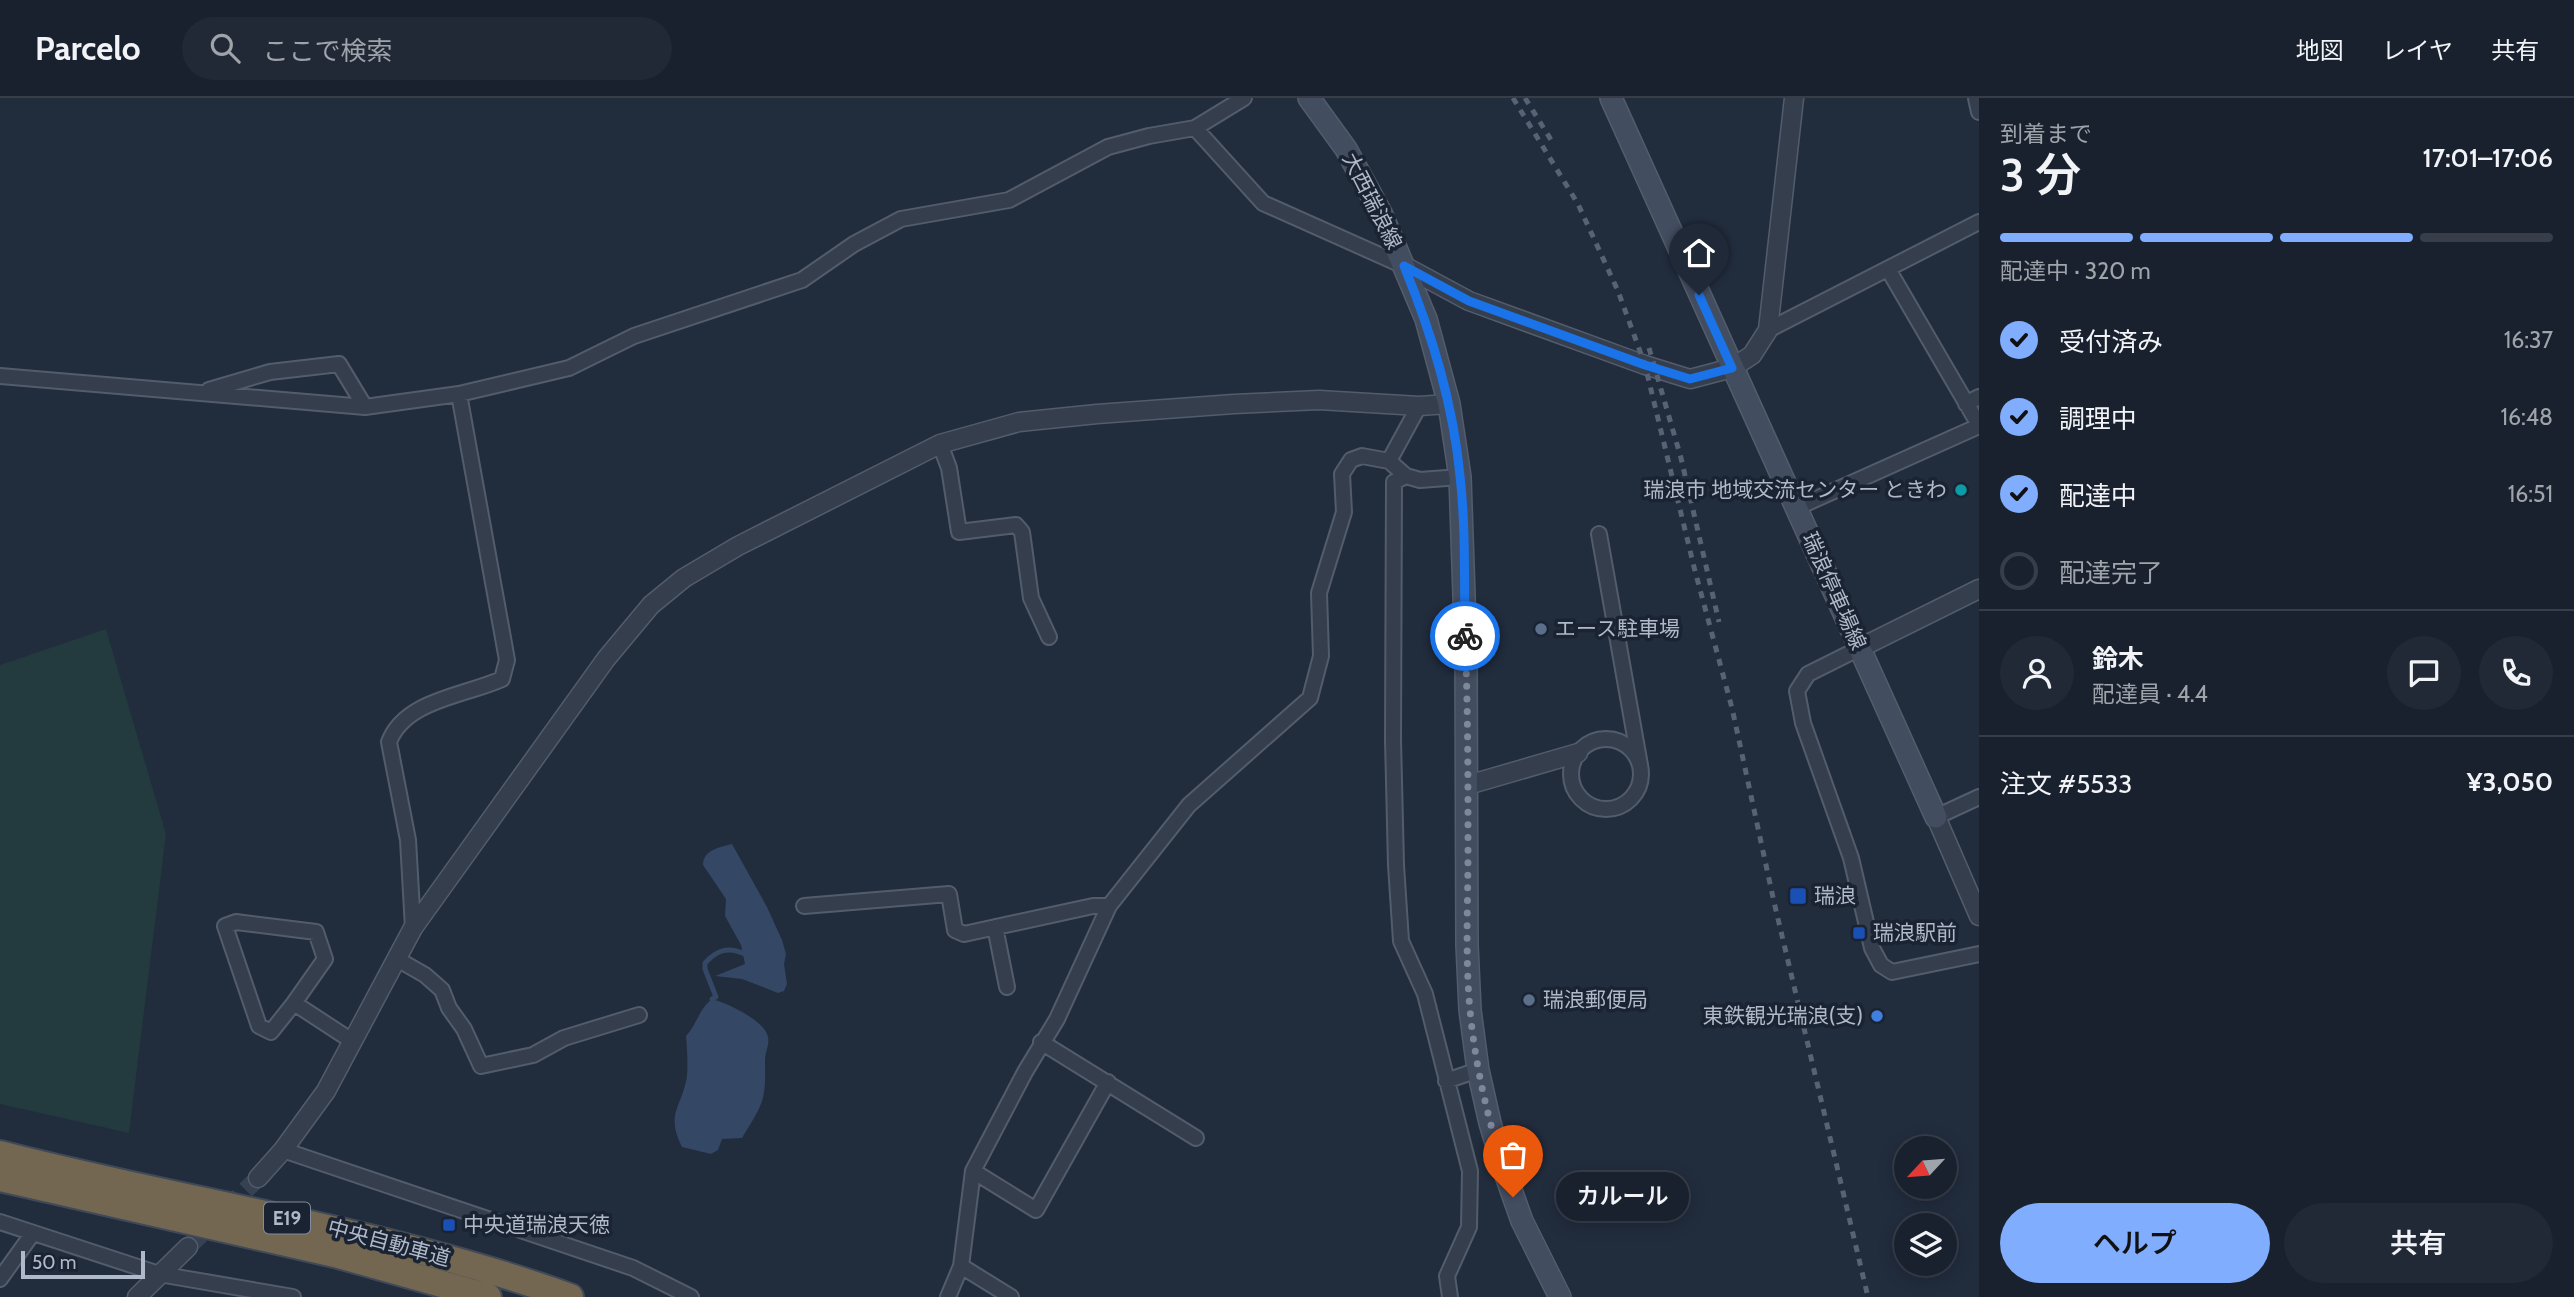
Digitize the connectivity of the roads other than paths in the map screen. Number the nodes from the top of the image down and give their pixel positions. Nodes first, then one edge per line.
1 (1244, 98) edge
2 (1309, 98) edge
3 (1611, 98) edge
4 (1794, 98) edge
5 (1976, 98) edge
6 (1979, 112) edge
7 (1195, 128) junction
8 (1979, 222) edge
9 (1404, 266) junction
10 (1888, 269) junction
11 (1768, 330) junction
12 (1732, 368) junction
13 (0, 376) edge
14 (199, 393) junction
15 (459, 394) junction
16 (1973, 400) edge
17 (1449, 404) junction
18 (1419, 406) junction
19 (365, 407) junction
20 (1979, 426) edge
21 (940, 444) junction
22 (1389, 461) junction
23 (1406, 476) junction
24 (1460, 477) junction
25 (1796, 508) junction
26 (1599, 534) dead end
27 (1979, 589) edge
28 (1049, 636) dead end
29 (1860, 648) junction
30 (1578, 753) junction
31 (1640, 765) junction
32 (1468, 785) junction
33 (1979, 797) edge
34 (1936, 817) junction
35 (804, 906) dead end
36 (1109, 906) junction
37 (1979, 916) edge
38 (995, 927) junction
39 (413, 928) junction
40 (1979, 954) edge
41 (397, 959) junction
42 (1007, 988) dead end
43 (295, 1003) junction
44 (639, 1015) dead end
45 (352, 1041) junction
46 (1041, 1042) junction
47 (1478, 1070) junction
48 (1446, 1081) junction
49 (1108, 1082) junction
50 (1196, 1138) dead end
51 (283, 1150) junction
52 (0, 1154) edge
53 (973, 1171) junction
54 (0, 1178) edge
55 (258, 1178) tunnel mouth
56 (0, 1222) edge
57 (33, 1233) junction
58 (188, 1247) tunnel mouth
59 (961, 1266) junction
60 (159, 1274) junction
61 (0, 1279) edge
62 (669, 1292) edge
63 (137, 1297) edge
64 (293, 1297) edge
65 (488, 1297) edge
66 (570, 1297) edge
67 (691, 1297) edge
68 (948, 1297) edge
69 (1011, 1297) edge
70 (1450, 1297) edge
71 (1560, 1297) edge

1 - 7 street
2 - 9 main road, 大西瑞浪線
3 - 12 main road, 瑞浪停車場線
4 - 11 street
5 - 6 street
7 - 9 street
7 - 15 street
8 - 10 street
9 - 12 street
9 - 17 main road, 大西瑞浪線
10 - 11 street
10 - 16 street
11 - 12 street
12 - 25 main road, 瑞浪停車場線
13 - 14 street
14 - 19 street
14 - 19 street
15 - 19 street
15 - 39 street
16 - 20 street
17 - 18 street
17 - 24 main road, 大西瑞浪線
18 - 21 street
18 - 22 street
20 - 25 street
21 - 28 street
21 - 39 street
22 - 23 street
22 - 36 street
23 - 24 street
23 - 48 street
24 - 32 main road, 大西瑞浪線
25 - 29 main road, 瑞浪停車場線
26 - 31 street
27 - 29 street
29 - 34 main road, 瑞浪停車場線
29 - 40 street
30 - 31 street
30 - 31 street
30 - 32 street
32 - 47 main road, 大西瑞浪線
33 - 34 street
34 - 37 street
35 - 38 street
36 - 38 street
36 - 46 street
38 - 42 street
39 - 41 street
41 - 44 street
41 - 45 street
43 - 43 street
43 - 45 street
45 - 51 street
46 - 49 street
46 - 53 street
47 - 48 street
47 - 71 main road, 大西瑞浪線
48 - 70 street
49 - 50 street
49 - 53 street
51 - 55 street
51 - 62 street
52 - 66 highway, 中央自動車道 / E19
53 - 59 street
54 - 65 highway, 中央自動車道 / E19
56 - 57 street
57 - 60 street
57 - 61 street
58 - 60 street
59 - 68 street
59 - 69 street
60 - 63 street
60 - 64 street
62 - 67 street

